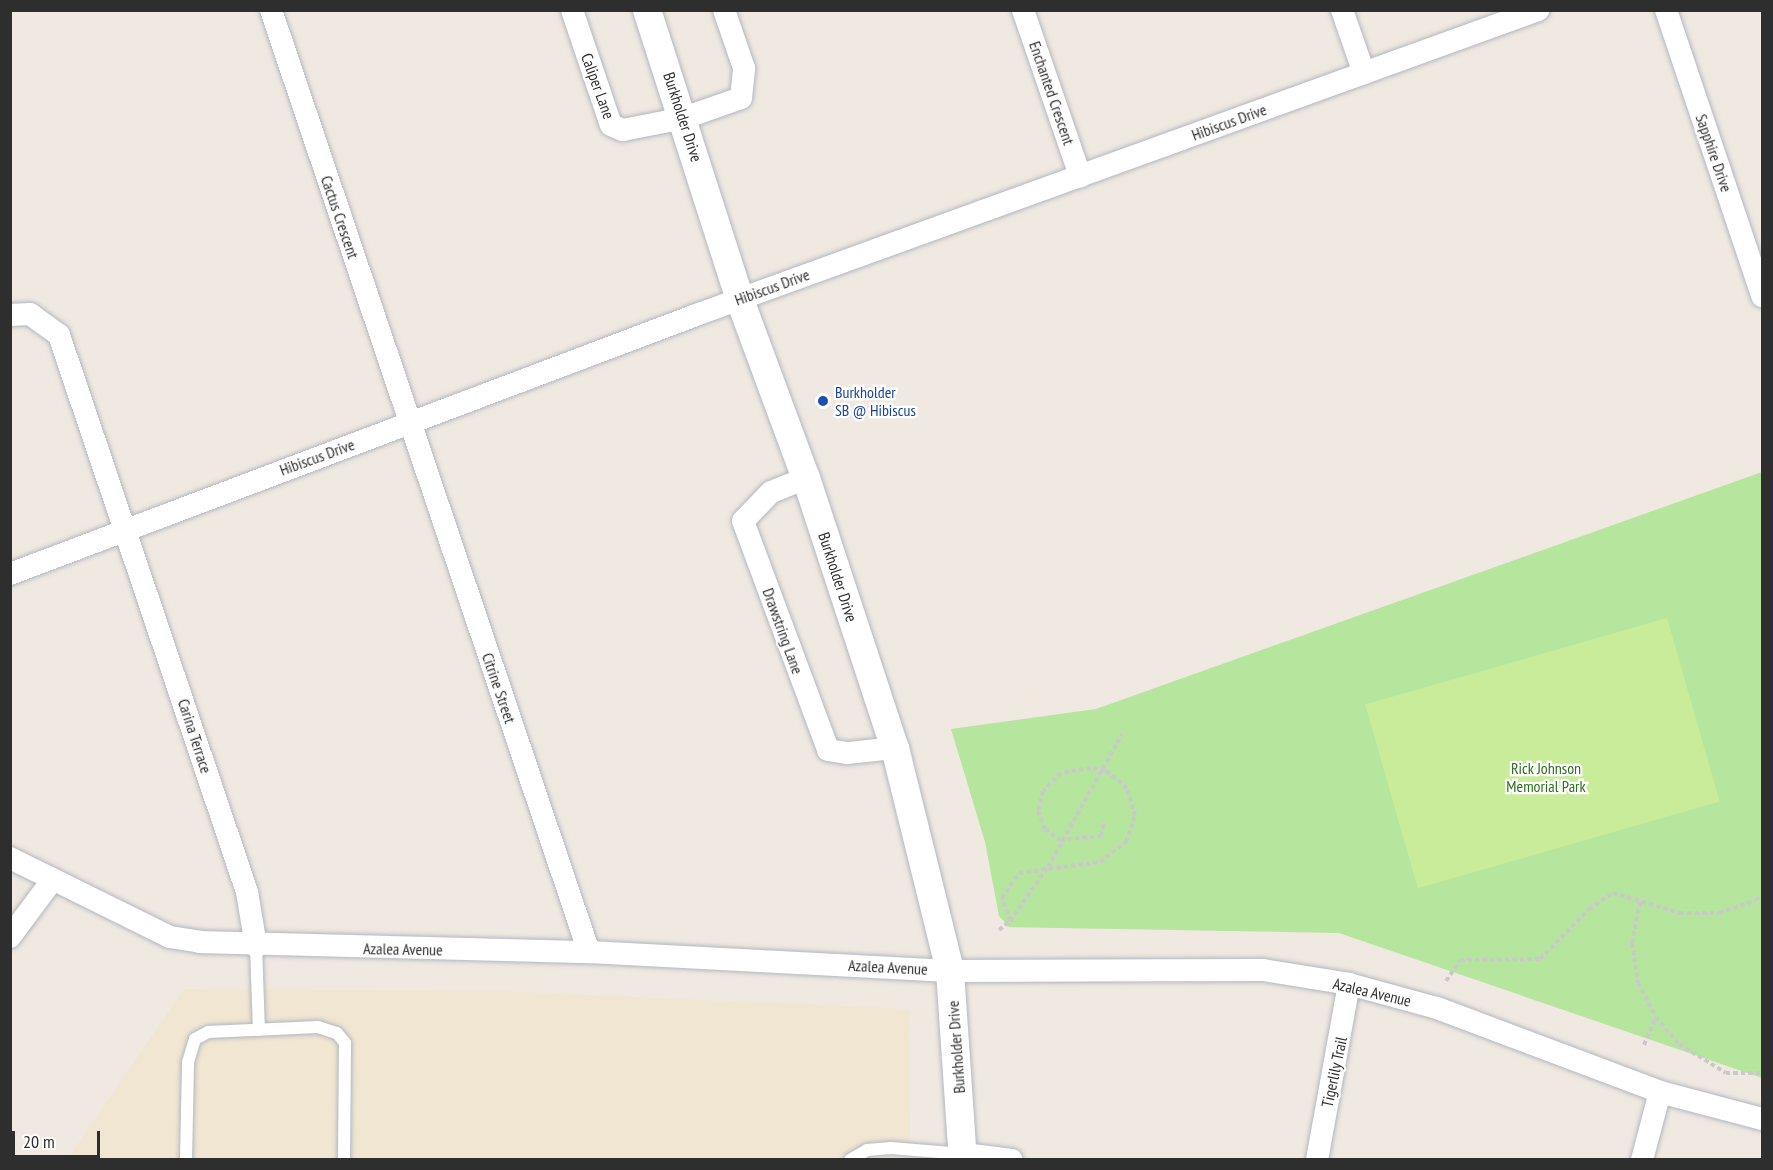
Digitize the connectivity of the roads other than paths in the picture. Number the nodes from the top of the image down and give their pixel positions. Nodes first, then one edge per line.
1 (271, 10) edge
2 (572, 10) edge
3 (646, 10) edge
4 (724, 10) edge
5 (1023, 10) edge
6 (1342, 10) edge
7 (1538, 10) edge
8 (1666, 10) edge
9 (1364, 73) junction
10 (684, 118) junction
11 (1080, 176) junction
12 (1759, 271) edge
13 (1762, 296) edge
14 (740, 300) junction
15 (10, 315) edge
16 (409, 423) junction
17 (806, 478) junction
18 (126, 527) junction
19 (10, 574) edge
20 (895, 748) junction
21 (10, 858) edge
22 (53, 879) junction
23 (10, 938) edge
24 (256, 946) junction
25 (589, 952) junction
26 (950, 971) junction
27 (1349, 984) junction
28 (259, 1030) junction
29 (1660, 1092) junction
30 (1762, 1119) edge
31 (963, 1157) edge
32 (186, 1160) edge
33 (344, 1160) edge
34 (850, 1160) edge
35 (1012, 1160) edge
36 (1317, 1160) edge
37 (1642, 1160) edge

1 - 16 street, Cactus Crescent
2 - 10 street, Caliper Lane
3 - 10 street, Burkholder Drive
4 - 10 street, Caliper Lane
5 - 11 street, Enchanted Crescent
6 - 9 street
7 - 9 street, Hibiscus Drive
8 - 12 street, Sapphire Drive
9 - 11 street, Hibiscus Drive
10 - 14 street, Burkholder Drive
11 - 14 street, Hibiscus Drive
12 - 13 street, Sapphire Drive
14 - 16 street, Hibiscus Drive
14 - 17 street, Burkholder Drive
15 - 18 street
16 - 18 street, Hibiscus Drive
16 - 25 street, Citrine Street
17 - 20 street, Burkholder Drive
17 - 20 street, Drawstring Lane
18 - 19 street, Hibiscus Drive
18 - 24 street, Carina Terrace
20 - 26 street, Burkholder Drive
21 - 22 street, Azalea Avenue
22 - 23 street
22 - 24 street, Azalea Avenue
24 - 25 street, Azalea Avenue
24 - 28 lane
25 - 26 street, Azalea Avenue
26 - 27 street, Azalea Avenue
26 - 31 street, Burkholder Drive
27 - 29 street, Azalea Avenue
27 - 36 street, Tigerlily Trail
28 - 32 lane
28 - 33 lane
29 - 30 street, Azalea Avenue
29 - 37 street
31 - 34 lane
31 - 35 street

